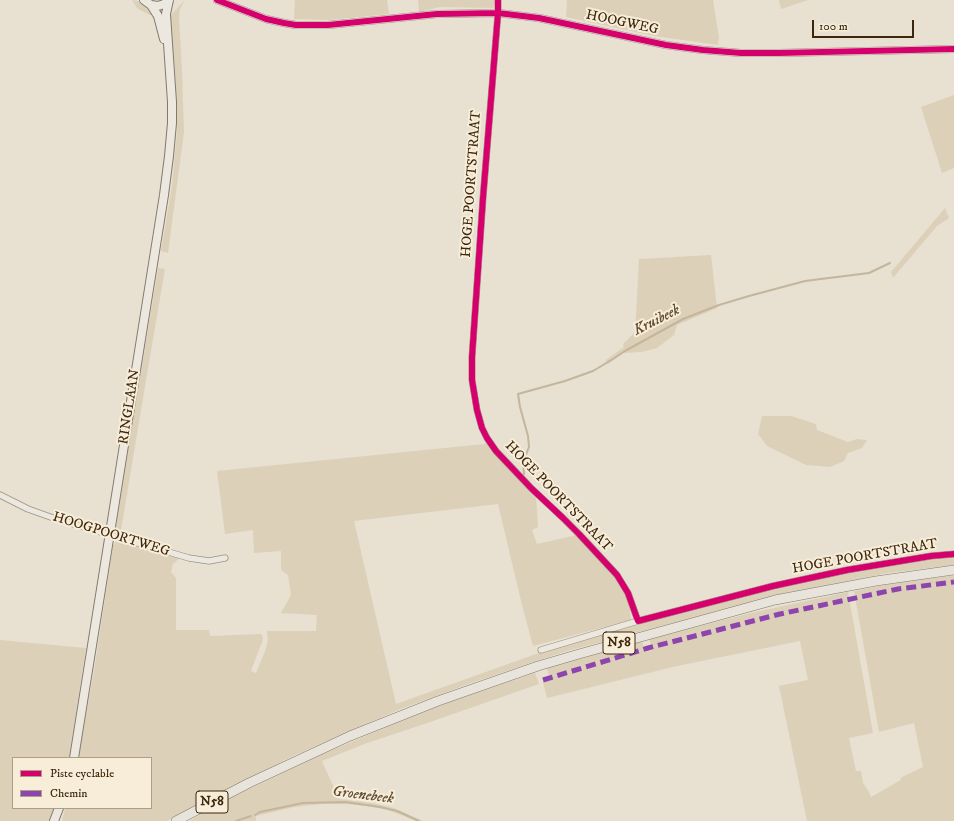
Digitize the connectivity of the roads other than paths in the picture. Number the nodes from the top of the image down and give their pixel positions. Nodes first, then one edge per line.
1 (169, 0) edge
2 (217, 0) edge
3 (498, 0) edge
4 (146, 2) edge
5 (498, 13) junction
6 (954, 49) edge
7 (169, 55) junction
8 (0, 495) edge
9 (110, 535) junction
10 (954, 554) edge
11 (225, 558) dead end
12 (954, 570) edge
13 (638, 622) junction
14 (541, 650) dead end
15 (74, 757) edge
16 (59, 809) edge
17 (64, 809) edge
18 (54, 821) edge
19 (60, 821) edge
20 (176, 821) edge

1 - 4 main road, RINGLAAN
1 - 7 main road, RINGLAAN
2 - 5 street, HOOGWEG
3 - 5 street, HOGE POORTSTRAAT
4 - 7 main road, RINGLAAN
5 - 6 street, HOOGWEG
5 - 13 street, HOGE POORTSTRAAT
7 - 9 main road, RINGLAAN
8 - 9 street, HOOGPOORTWEG
9 - 11 street, HOOGPOORTWEG
9 - 15 main road, RINGLAAN
10 - 13 street, HOGE POORTSTRAAT
12 - 20 main road, N58
13 - 14 street, HOGE POORTSTRAAT
16 - 18 main road
17 - 19 main road

